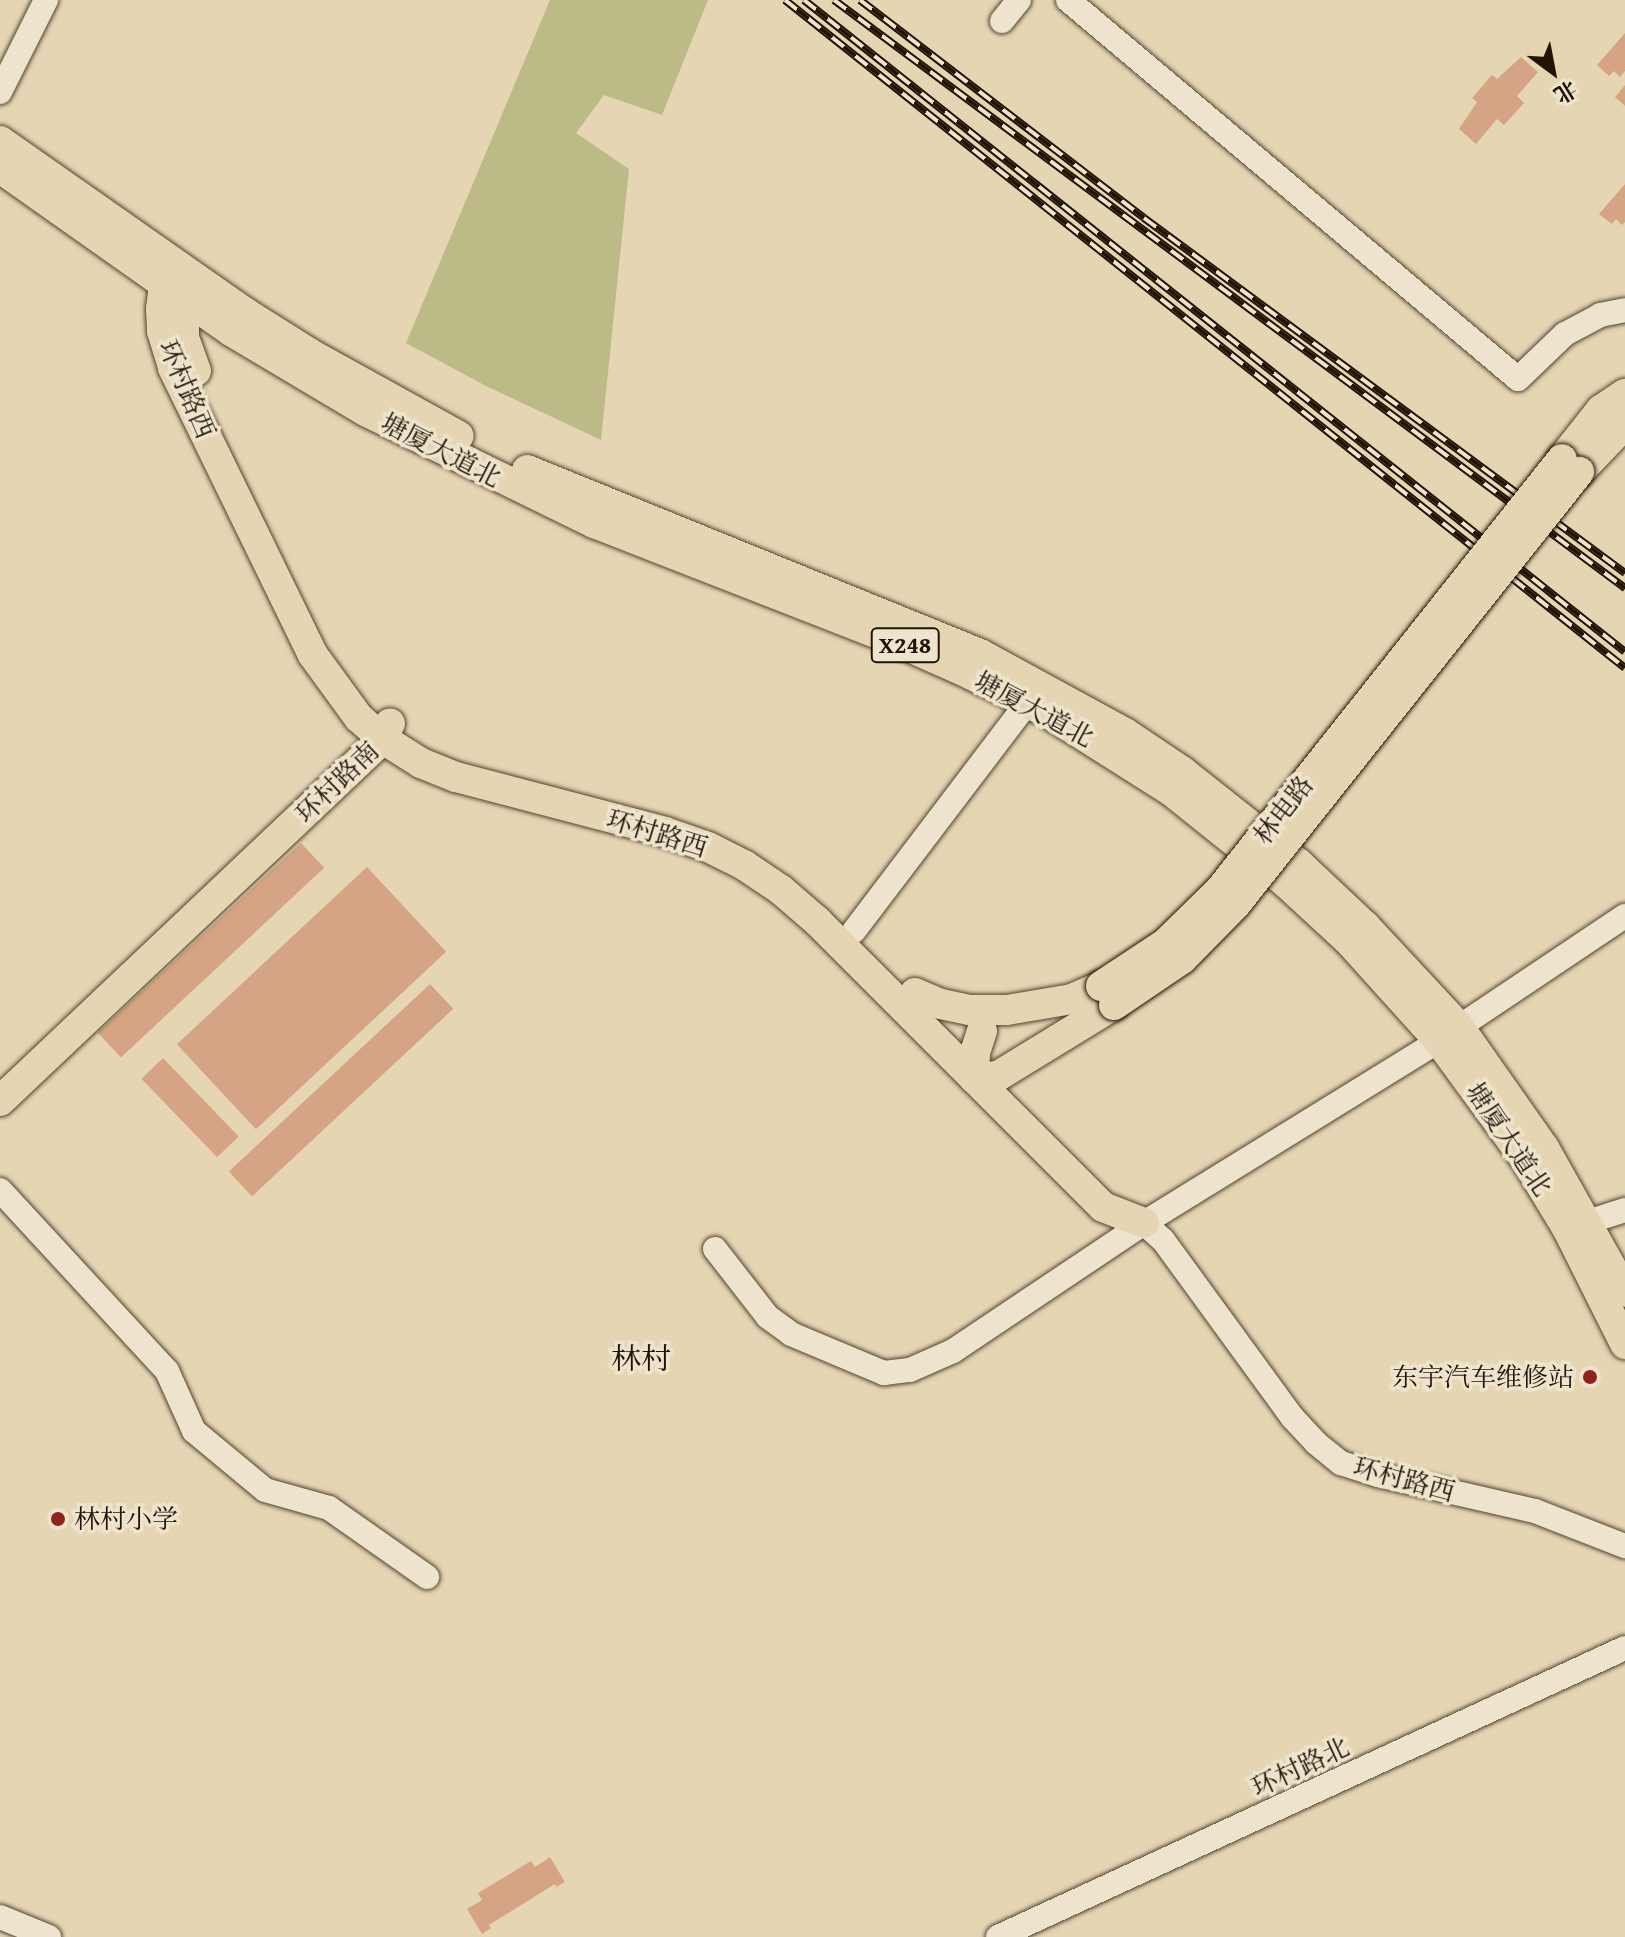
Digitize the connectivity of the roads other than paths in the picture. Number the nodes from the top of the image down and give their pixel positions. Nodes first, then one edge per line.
1 (46, 0) edge
2 (1019, 0) edge
3 (1068, 0) edge
4 (1002, 21) dead end
5 (0, 92) edge
6 (0, 141) edge
7 (0, 168) edge
8 (177, 285) junction
9 (1625, 310) edge
10 (1625, 394) edge
11 (1625, 424) edge
12 (1571, 466) junction
13 (1027, 703) junction
14 (380, 729) junction
15 (1625, 916) edge
16 (854, 931) junction
17 (915, 993) junction
18 (1107, 995) junction
19 (1007, 1010) junction
20 (1449, 1034) junction
21 (990, 1060) junction
22 (0, 1073) edge
23 (0, 1101) edge
24 (0, 1190) edge
25 (1625, 1210) edge
26 (1588, 1222) junction
27 (1144, 1223) junction
28 (715, 1249) dead end
29 (1625, 1292) edge
30 (1625, 1344) edge
31 (1625, 1546) edge
32 (427, 1577) dead end
33 (1625, 1648) edge
34 (0, 1917) edge
35 (49, 1937) edge
36 (998, 1937) edge

1 - 5 street
2 - 4 street
3 - 9 street
6 - 8 main road, 塘厦大道北 / X248
7 - 8 main road, 塘厦大道北 / X248
8 - 13 main road, 塘厦大道北 / X248
8 - 14 main road, 环村路西
8 - 20 main road, 塘厦大道北 / X248
10 - 12 main road
11 - 12 main road
12 - 18 main road, 林电路, bridge
13 - 16 street
13 - 20 main road, 塘厦大道北 / X248
14 - 16 main road, 环村路西
14 - 21 main road, 环村路西
14 - 22 main road, 环村路南
14 - 23 main road, 环村路南
15 - 20 street
16 - 17 main road, 环村路西
17 - 19 main road, 林电路
17 - 21 main road, 环村路西
18 - 19 main road, 林电路
18 - 21 main road, 林电路
19 - 21 main road
20 - 26 main road, 塘厦大道北 / X248
20 - 27 street
20 - 30 main road, 塘厦大道北 / X248
21 - 27 main road, 环村路西
24 - 32 street
25 - 26 street
26 - 29 main road, 塘厦大道北 / X248
27 - 28 street
27 - 31 street, 环村路西
33 - 36 street, 环村路北
34 - 35 street

